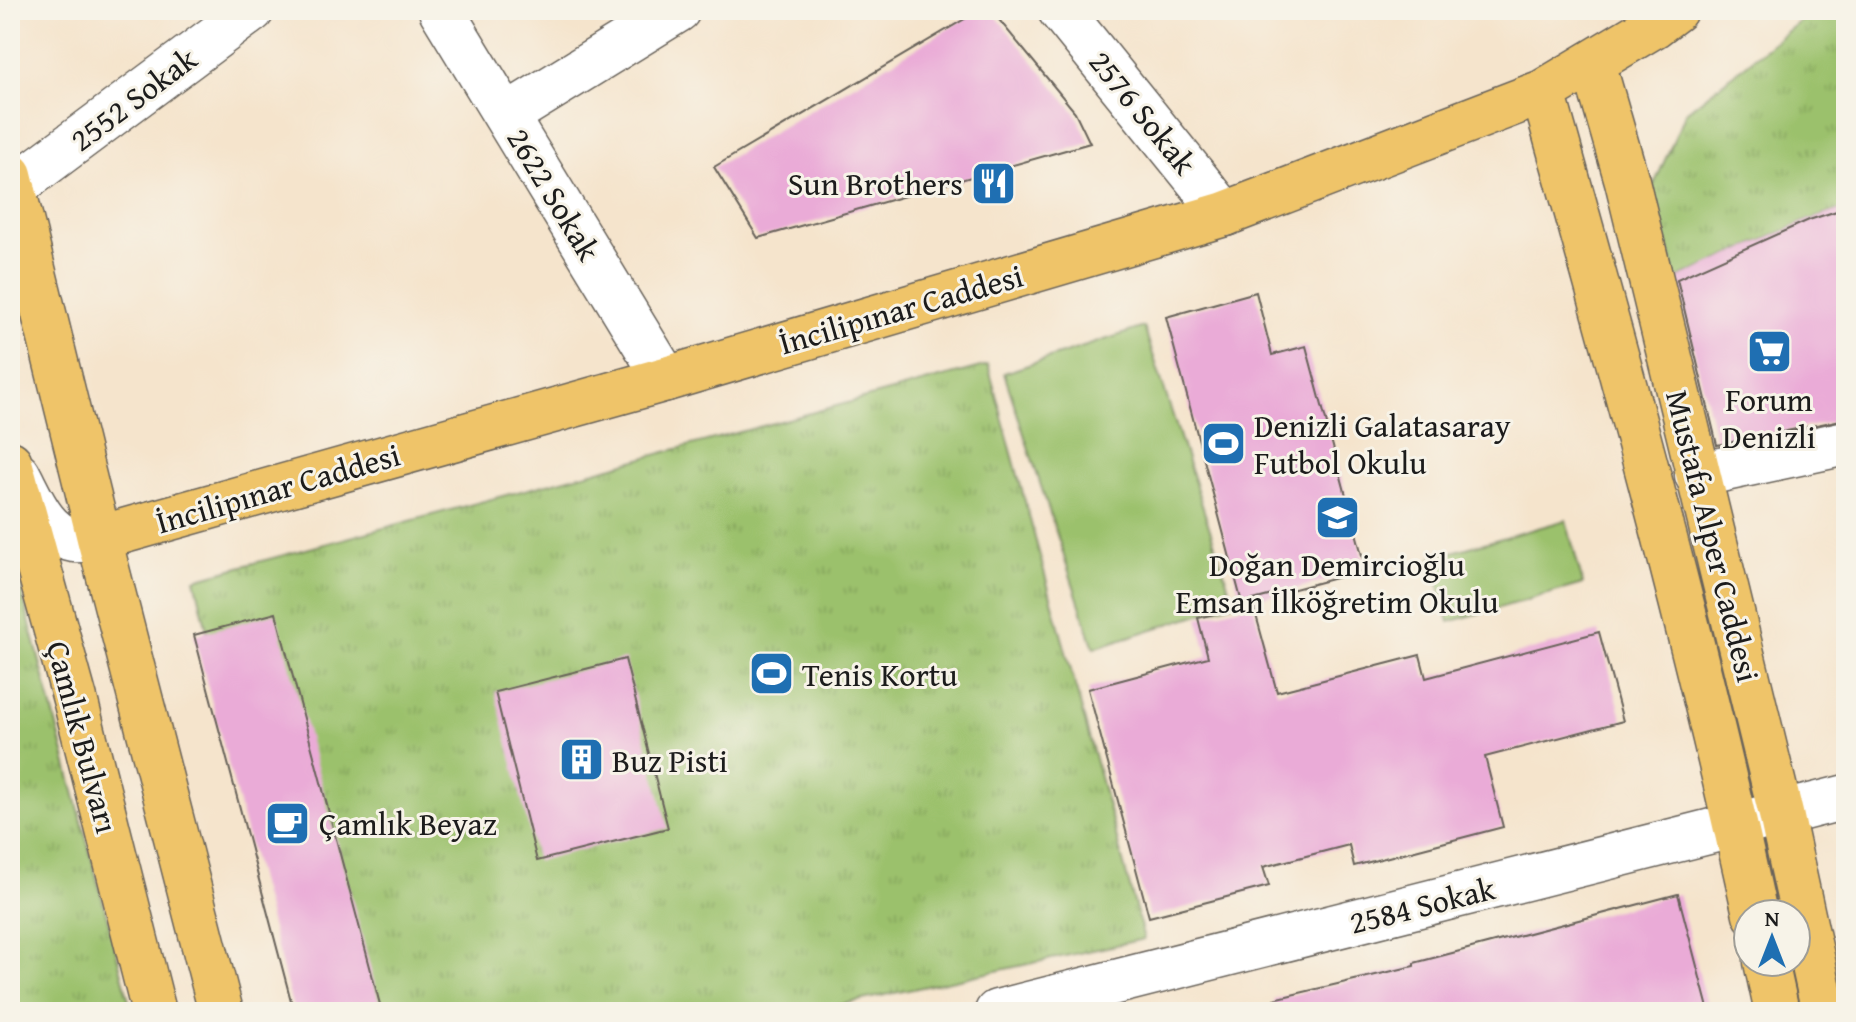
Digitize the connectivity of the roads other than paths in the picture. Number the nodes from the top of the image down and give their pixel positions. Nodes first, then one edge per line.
1 (252, 10) edge
2 (441, 10) edge
3 (678, 10) edge
4 (1675, 10) edge
5 (1066, 12) edge
6 (1593, 63) junction
7 (1543, 92) junction
8 (506, 116) junction
9 (12, 182) edge
10 (1225, 214) junction
11 (666, 379) junction
12 (1846, 443) edge
13 (10, 460) edge
14 (1697, 475) junction
15 (89, 489) junction
16 (158, 521) junction
17 (99, 538) junction
18 (1846, 797) edge
19 (1781, 814) junction
20 (1736, 825) junction
21 (1752, 898) edge
22 (1770, 978) edge
23 (154, 1012) edge
24 (221, 1012) edge
25 (997, 1012) edge
26 (1777, 1012) edge
27 (1824, 1012) edge

1 - 9 street, 2552 Sokak
2 - 8 street, 2622 Sokak
3 - 8 street
4 - 6 main road, İncilipınar Caddesi
5 - 10 street, 2576 Sokak
6 - 7 main road, İncilipınar Caddesi
6 - 14 main road, Mustafa Alper Caddesi
7 - 10 main road, İncilipınar Caddesi
7 - 20 main road, Mustafa Alper Caddesi
8 - 11 street, 2622 Sokak
9 - 15 main road
10 - 11 main road, İncilipınar Caddesi
11 - 16 main road, İncilipınar Caddesi
12 - 14 street
13 - 17 street
13 - 23 main road, Çamlık Bulvarı
14 - 19 main road, Mustafa Alper Caddesi
15 - 16 main road
15 - 17 main road
16 - 17 main road, İncilipınar Caddesi
17 - 24 main road
18 - 19 street, 2584 Sokak
19 - 20 street, 2584 Sokak
19 - 27 main road, Mustafa Alper Caddesi
20 - 21 main road, Mustafa Alper Caddesi
20 - 25 street, 2584 Sokak
22 - 26 main road

